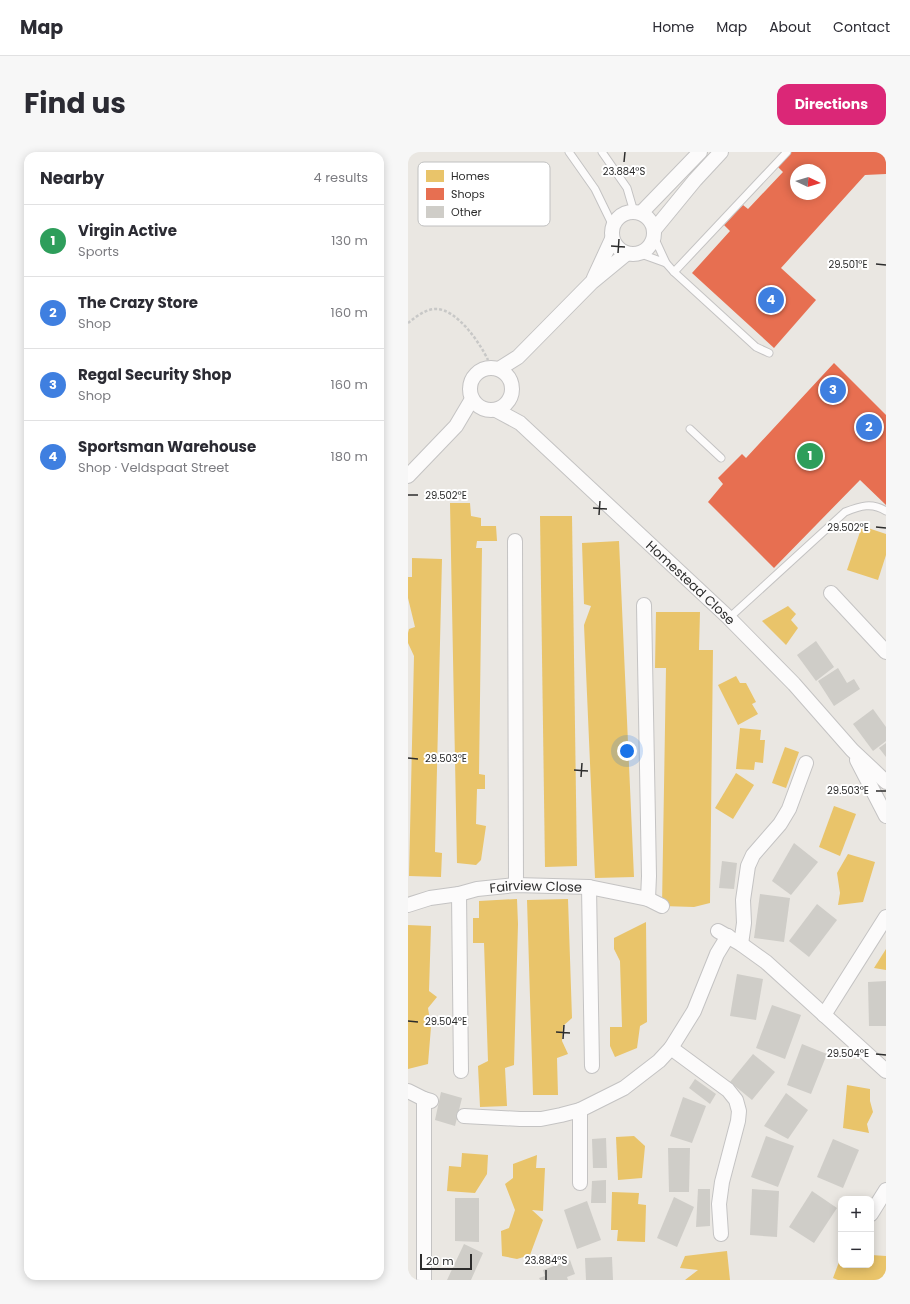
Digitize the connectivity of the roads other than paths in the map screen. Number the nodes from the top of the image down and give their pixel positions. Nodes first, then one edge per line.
1 (569, 152) edge
2 (602, 152) edge
3 (700, 152) edge
4 (721, 152) edge
5 (787, 152) edge
6 (638, 213) junction
7 (613, 233) junction
8 (654, 234) junction
9 (626, 254) junction
10 (641, 254) junction
11 (666, 263) junction
12 (674, 272) junction
13 (592, 282) junction
14 (769, 353) dead end
15 (503, 376) junction
16 (472, 399) junction
17 (490, 410) junction
18 (520, 423) junction
19 (456, 426) junction
20 (690, 429) dead end
21 (721, 458) dead end
22 (408, 476) edge
23 (886, 511) edge
24 (515, 541) dead end
25 (831, 593) dead end
26 (644, 605) dead end
27 (729, 618) junction
28 (886, 652) edge
29 (852, 750) junction
30 (806, 763) dead end
31 (886, 782) edge
32 (886, 816) edge
33 (516, 885) junction
34 (589, 887) junction
35 (459, 894) junction
36 (648, 899) junction
37 (408, 905) edge
38 (662, 906) dead end
39 (886, 917) edge
40 (741, 944) junction
41 (824, 1015) junction
42 (671, 1048) junction
43 (592, 1066) dead end
44 (461, 1071) dead end
45 (886, 1071) edge
46 (408, 1091) edge
47 (580, 1110) junction
48 (464, 1116) dead end
49 (580, 1183) dead end
50 (886, 1190) edge
51 (874, 1209) edge
52 (721, 1234) dead end
53 (424, 1280) edge

1 - 7 lane
2 - 6 lane
3 - 6 street
4 - 8 street
5 - 12 lane
6 - 7 street
6 - 8 street
7 - 9 street
7 - 13 street
8 - 10 street
8 - 11 lane
9 - 10 street
9 - 13 street
10 - 11 lane
11 - 12 lane
12 - 14 lane
13 - 15 street
15 - 16 street
15 - 17 street
15 - 18 street
16 - 17 street
16 - 19 street
17 - 18 street, Homestead Close
17 - 19 street
18 - 27 street, Homestead Close
19 - 22 street
20 - 21 lane
23 - 27 lane
24 - 33 street
25 - 28 street
26 - 36 street
27 - 29 street, Homestead Close
29 - 31 street, Homestead Close
29 - 32 street, Homestead Close
30 - 40 street
33 - 34 street, Fairview Close
33 - 35 street, Fairview Close
34 - 36 street, Fairview Close
34 - 43 street
35 - 37 street, Fairview Close
35 - 44 street
36 - 38 street, Fairview Close
39 - 41 street
40 - 41 street
40 - 42 street
41 - 45 street
42 - 47 street
42 - 52 street
46 - 53 street
47 - 48 street
47 - 49 street
50 - 51 street

